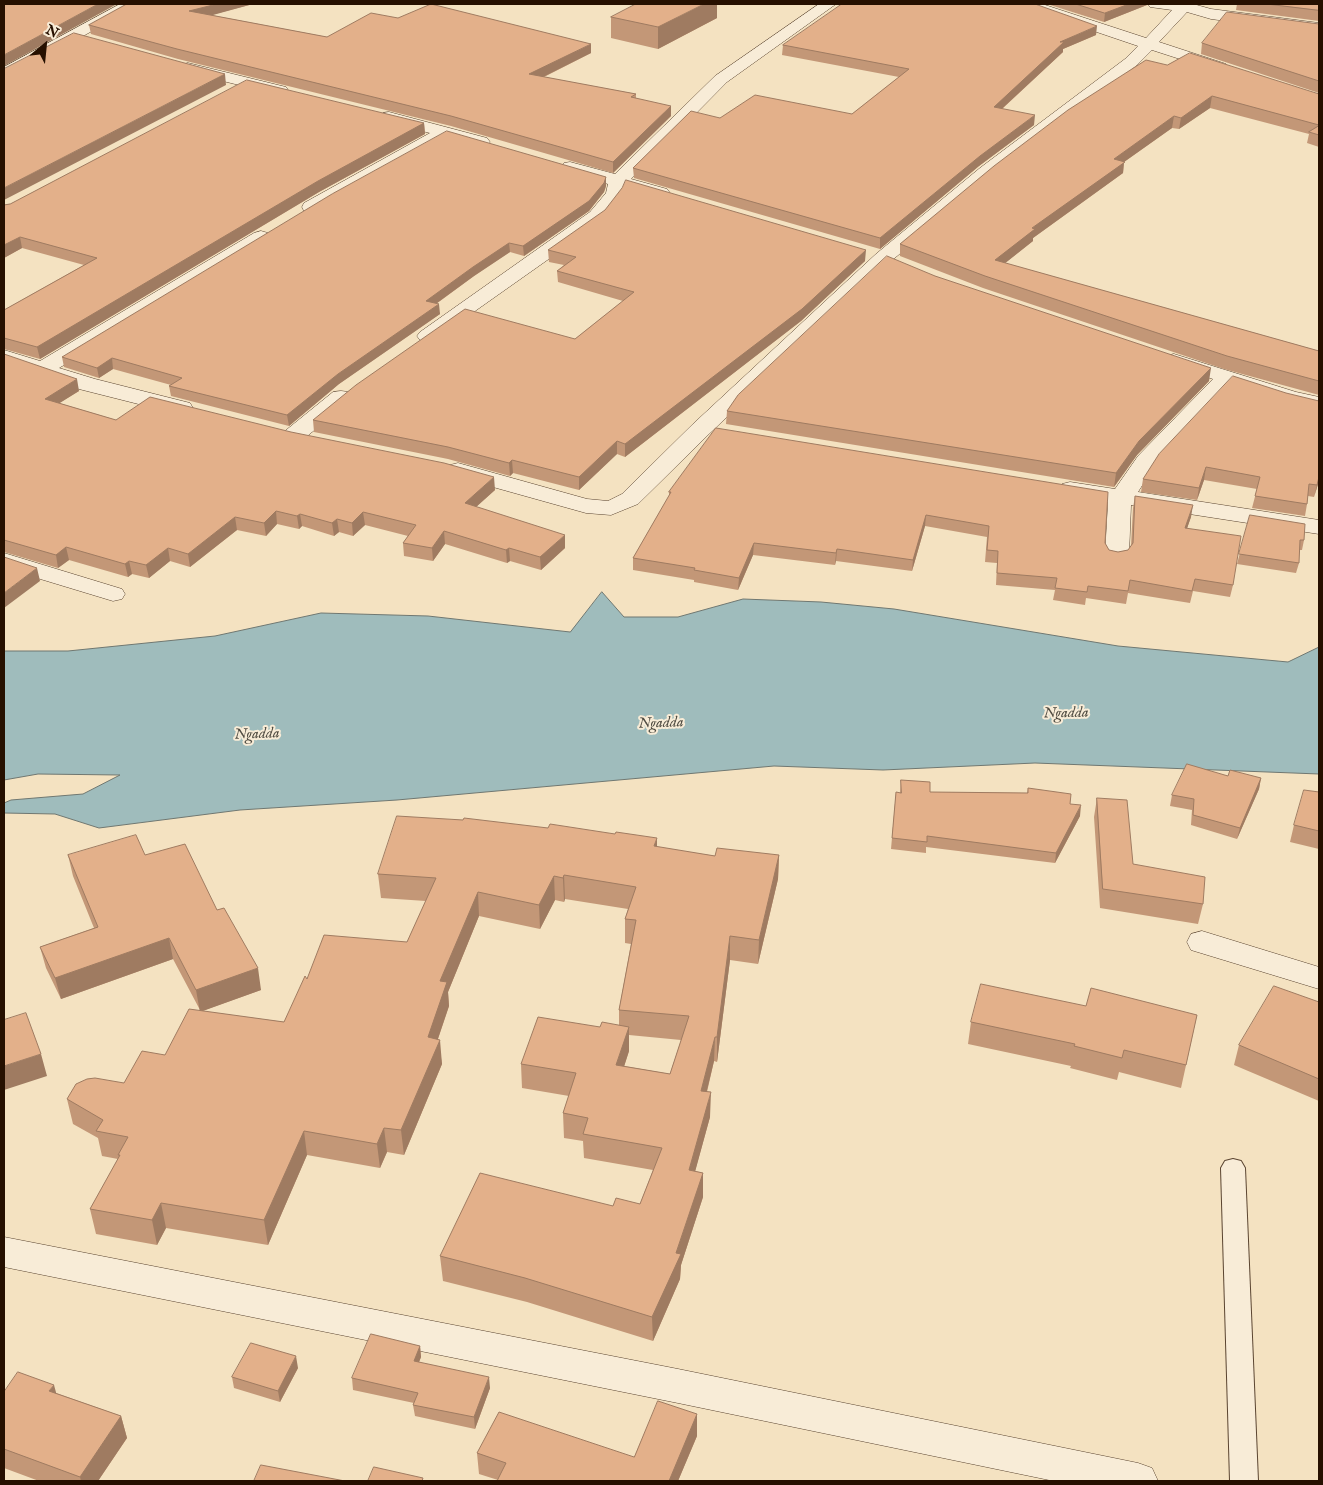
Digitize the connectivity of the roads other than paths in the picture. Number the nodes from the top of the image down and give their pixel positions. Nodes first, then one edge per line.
1 (131, 4) edge
2 (829, 4) edge
3 (1028, 4) edge
4 (1155, 4) edge
5 (1184, 6) edge
6 (1319, 28) edge
7 (71, 35) junction
8 (98, 43) edge
9 (1149, 44) junction
10 (172, 64) edge
11 (1234, 72) edge
12 (4, 73) edge
13 (247, 82) junction
14 (295, 93) edge
15 (221, 95) edge
16 (370, 112) edge
17 (445, 132) junction
18 (493, 145) edge
19 (551, 162) edge
20 (618, 181) junction
21 (675, 197) edge
22 (293, 218) edge
23 (276, 228) edge
24 (864, 252) edge
25 (891, 261) junction
26 (412, 346) edge
27 (1153, 353) edge
28 (4, 356) edge
29 (42, 369) junction
30 (1226, 378) junction
31 (356, 386) edge
32 (1319, 403) edge
33 (200, 412) edge
34 (701, 429) junction
35 (728, 434) edge
36 (322, 442) edge
37 (438, 466) edge
38 (1047, 485) edge
39 (1120, 498) junction
40 (1319, 527) edge
41 (1117, 555) edge
42 (4, 560) edge
43 (113, 594) dead end
44 (1202, 942) dead end
45 (1319, 978) edge
46 (1233, 1168) dead end
47 (4, 1252) edge
48 (1138, 1481) edge
49 (1244, 1481) edge

1 - 7 street
2 - 20 street
3 - 9 street
4 - 5 street
5 - 6 street
5 - 9 street
7 - 8 street
7 - 12 street
9 - 11 street
9 - 25 street
10 - 13 street
13 - 14 street
13 - 15 street
16 - 17 street
17 - 18 street
17 - 22 street
19 - 20 street
20 - 21 street
20 - 26 street
23 - 29 street
24 - 25 street
25 - 34 street
27 - 30 street
28 - 29 street
29 - 33 street
30 - 32 street
30 - 39 street
31 - 36 street
34 - 35 street
34 - 37 street
38 - 39 street
39 - 40 street
39 - 41 street
42 - 43 street
44 - 45 street
46 - 49 lane
47 - 48 street

